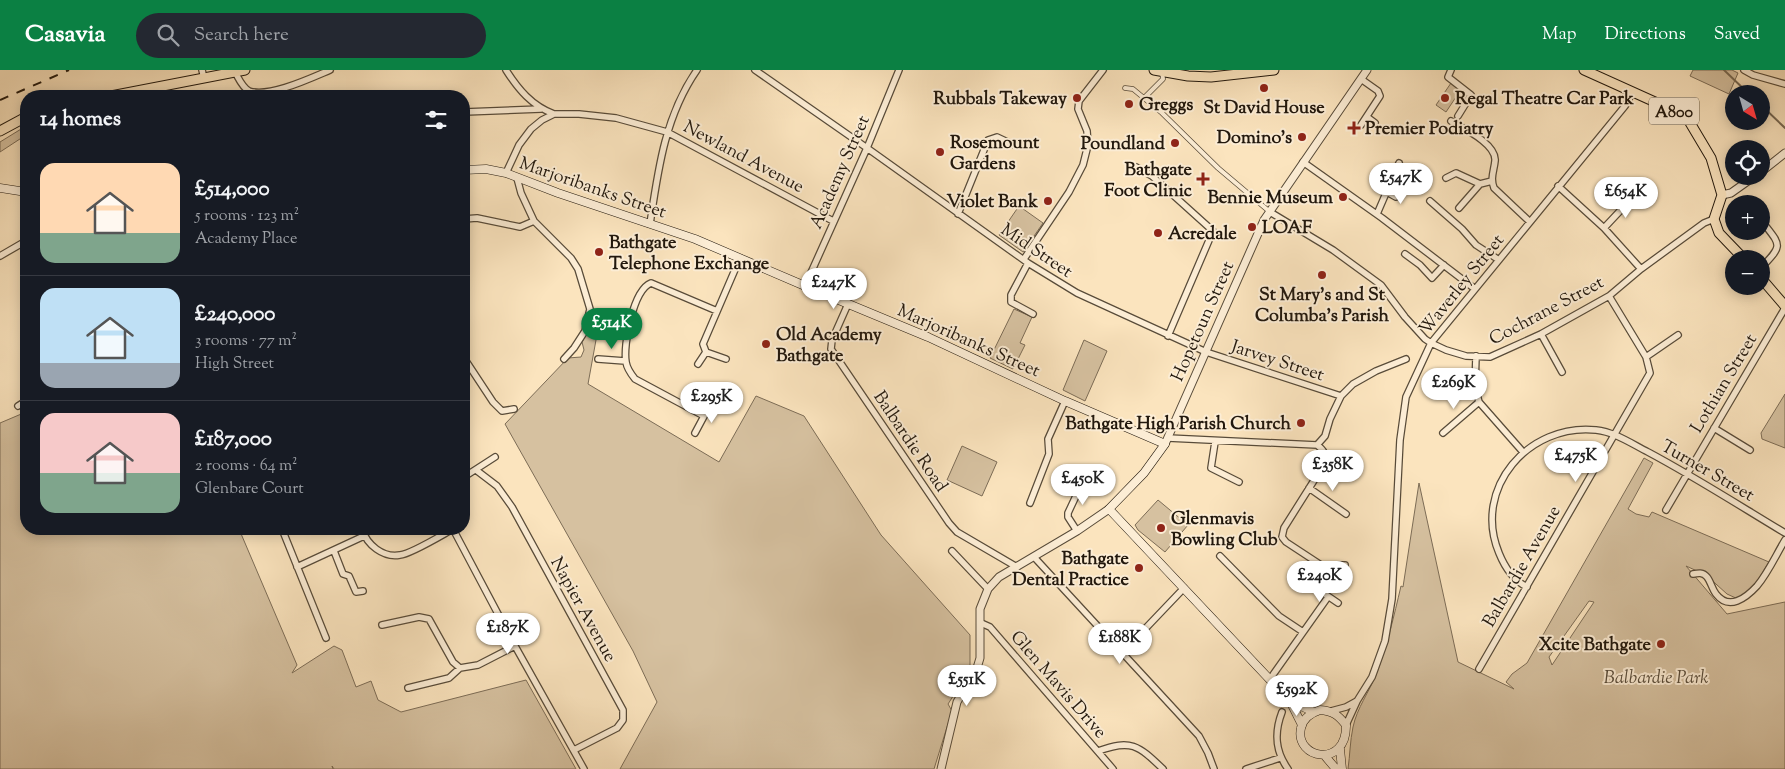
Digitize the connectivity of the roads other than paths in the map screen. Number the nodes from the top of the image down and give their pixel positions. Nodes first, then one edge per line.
1 (330, 70) edge
2 (506, 70) edge
3 (697, 70) edge
4 (755, 70) edge
5 (899, 70) edge
6 (1103, 70) edge
7 (1274, 70) edge
8 (1367, 70) edge
9 (1451, 70) edge
10 (1584, 70) edge
11 (1744, 70) edge
12 (240, 71) edge
13 (1159, 71) edge
14 (203, 74) edge
15 (1361, 79) junction
16 (1785, 84) edge
17 (1125, 88) dead end
18 (136, 90) edge
19 (248, 90) edge
20 (269, 90) edge
21 (1632, 93) junction
22 (1144, 98) junction
23 (541, 109) junction
24 (470, 112) edge
25 (554, 114) junction
26 (1458, 116) dead end
27 (1367, 117) junction
28 (20, 120) edge
29 (1451, 121) dead end
30 (1375, 123) dead end
31 (1360, 125) dead end
32 (0, 131) edge
33 (667, 132) junction
34 (1010, 145) dead end
35 (867, 148) junction
36 (1785, 153) edge
37 (1303, 162) junction
38 (1400, 163) dead end
39 (1770, 165) edge
40 (1136, 167) dead end
41 (470, 170) edge
42 (506, 173) junction
43 (516, 178) junction
44 (1446, 178) dead end
45 (1412, 179) dead end
46 (1492, 181) junction
47 (1480, 184) junction
48 (1742, 185) edge
49 (1558, 186) junction
50 (0, 188) edge
51 (20, 191) edge
52 (1386, 192) junction
53 (1722, 195) junction
54 (1634, 196) dead end
55 (1430, 201) dead end
56 (1459, 208) dead end
57 (1270, 212) junction
58 (958, 214) junction
59 (1377, 214) junction
60 (470, 219) edge
61 (1714, 219) junction
62 (534, 220) junction
63 (833, 221) junction
64 (1530, 222) junction
65 (650, 224) junction
66 (1604, 228) junction
67 (1770, 231) edge
68 (20, 244) edge
69 (1735, 250) edge
70 (1405, 254) dead end
71 (0, 256) edge
72 (740, 258) junction
73 (1770, 258) edge
74 (1499, 260) junction
75 (1026, 261) junction
76 (1444, 266) junction
77 (1641, 269) junction
78 (804, 286) junction
79 (1475, 289) junction
80 (1770, 289) edge
81 (1609, 296) junction
82 (848, 304) junction
83 (1785, 307) edge
84 (716, 310) junction
85 (1033, 314) dead end
86 (1541, 334) junction
87 (1678, 335) dead end
88 (1168, 336) junction
89 (1431, 343) junction
90 (706, 352) junction
91 (1206, 352) junction
92 (1476, 356) junction
93 (1646, 357) junction
94 (564, 359) dead end
95 (598, 359) dead end
96 (726, 359) dead end
97 (1406, 359) dead end
98 (626, 360) junction
99 (698, 364) dead end
100 (471, 370) edge
101 (1562, 372) dead end
102 (1341, 396) junction
103 (1065, 401) junction
104 (1479, 402) junction
105 (710, 404) dead end
106 (514, 409) dead end
107 (704, 416) junction
108 (1714, 428) junction
109 (695, 433) dead end
110 (1443, 434) dead end
111 (1615, 435) junction
112 (1166, 441) junction
113 (1215, 442) junction
114 (1317, 445) junction
115 (1750, 450) dead end
116 (1523, 452) junction
117 (495, 457) dead end
118 (476, 470) junction
119 (470, 474) edge
120 (1687, 474) junction
121 (1083, 481) dead end
122 (1239, 482) dead end
123 (1309, 488) junction
124 (1030, 503) dead end
125 (1109, 509) junction
126 (1666, 510) dead end
127 (1346, 514) dead end
128 (1077, 531) junction
129 (1785, 533) edge
130 (284, 535) edge
131 (441, 535) edge
132 (456, 535) edge
133 (364, 536) joint
134 (1785, 540) edge
135 (334, 551) junction
136 (952, 551) dead end
137 (1220, 556) dead end
138 (1034, 557) junction
139 (1345, 565) dead end
140 (297, 567) junction
141 (1017, 567) junction
142 (1693, 574) dead end
143 (1313, 586) dead end
144 (1527, 587) junction
145 (1184, 588) junction
146 (988, 589) junction
147 (362, 591) dead end
148 (1328, 597) junction
149 (1338, 603) dead end
150 (981, 623) junction
151 (382, 625) dead end
152 (1303, 632) junction
153 (326, 638) dead end
154 (515, 646) junction
155 (1123, 652) junction
156 (460, 668) junction
157 (1479, 669) dead end
158 (1270, 679) junction
159 (408, 688) dead end
160 (1290, 701) junction
161 (1357, 701) junction
162 (1331, 711) junction
163 (1282, 712) dead end
164 (1314, 712) junction
165 (1302, 725) junction
166 (1346, 725) junction
167 (1340, 749) junction
168 (574, 750) junction
169 (1098, 752) junction
170 (1325, 756) junction
171 (1280, 758) junction
172 (584, 769) edge
173 (941, 769) edge
174 (1113, 769) edge
175 (1163, 769) edge
176 (1214, 769) edge
177 (1246, 769) edge
178 (1288, 769) edge
179 (1336, 769) edge
180 (1342, 769) edge

1 - 20 street
2 - 23 street
3 - 33 street
4 - 35 street, Mid Street
5 - 35 street, Academy Street
6 - 75 street
7 - 13 main road
8 - 15 street, Hopetoun Street
9 - 26 street
10 - 21 main road, A800
11 - 16 street
12 - 14 main road
12 - 19 street
13 - 22 street
14 - 18 main road
15 - 27 street
15 - 37 street, Hopetoun Street
17 - 22 street
21 - 49 street, Waverley Street
21 - 53 main road, A800
22 - 57 street
23 - 24 street
23 - 25 street
25 - 33 street, Newland Avenue
25 - 42 street
27 - 30 street
27 - 31 street
28 - 32 main road
29 - 46 street
33 - 63 street, Newland Avenue
33 - 65 street
34 - 58 street
35 - 58 street, Mid Street
35 - 63 street, Academy Street
36 - 39 street
37 - 57 street, Hopetoun Street
37 - 59 street
38 - 52 street
40 - 88 street
41 - 42 main road, Marjoribanks Street
42 - 43 main road, Marjoribanks Street
43 - 62 street
43 - 65 main road, Marjoribanks Street
44 - 47 street
45 - 52 street
46 - 47 street
46 - 64 street
47 - 56 street
48 - 53 street
49 - 64 street, Waverley Street
49 - 66 street
50 - 51 main road
52 - 59 street
53 - 61 main road
54 - 66 street
55 - 74 street
57 - 89 street
57 - 91 street, Hopetoun Street
58 - 75 street, Mid Street
59 - 76 street
60 - 62 street
61 - 69 main road
61 - 77 street, Cochrane Street
62 - 94 street
63 - 78 street, Academy Street
64 - 74 street, Waverley Street
65 - 72 main road, Marjoribanks Street
66 - 77 street
67 - 73 street
68 - 71 street
70 - 76 street
72 - 78 main road, Marjoribanks Street
72 - 84 street
74 - 79 street, Waverley Street
75 - 85 street
75 - 88 street, Mid Street
76 - 79 street
77 - 81 street, Cochrane Street
78 - 82 main road, Marjoribanks Street
79 - 89 street, Waverley Street
80 - 83 main road
81 - 86 street, Cochrane Street
81 - 93 street
82 - 103 main road, Marjoribanks Street
82 - 141 street, Balbardie Road
83 - 108 street, Lothian Street
84 - 90 street
84 - 98 street
86 - 92 street, Cochrane Street
86 - 101 street
87 - 93 street
88 - 91 street, Mid Street
89 - 92 street, Cochrane Street
89 - 161 street, Waverley Street
90 - 96 street
90 - 99 street
91 - 102 street, Jarvey Street
91 - 112 street, Hopetoun Street
92 - 104 street
93 - 111 street, Balbardie Avenue
95 - 98 street
97 - 102 street
98 - 107 street
100 - 106 street
102 - 114 street
103 - 112 main road, Marjoribanks Street
103 - 124 street
104 - 110 street
104 - 116 street
105 - 107 street
107 - 109 street
108 - 115 street
108 - 120 street, Lothian Street
111 - 116 street, Turner Street
111 - 120 street, Turner Street
111 - 144 street, Balbardie Avenue
112 - 113 street
112 - 125 main road
113 - 114 street
113 - 122 street
114 - 123 street
116 - 144 street, Turner Street
117 - 118 street
118 - 119 street
118 - 168 street, Napier Avenue
120 - 126 street, Lothian Street
120 - 129 street, Turner Street
121 - 128 street
123 - 127 street
123 - 139 street
125 - 128 street
125 - 145 main road
128 - 138 street
130 - 140 street
131 - 133 street
132 - 154 street
133 - 135 street
134 - 142 street
135 - 140 street
135 - 147 street
136 - 146 street
137 - 152 street
138 - 141 street
138 - 155 street
140 - 153 street
141 - 146 street
143 - 148 street
144 - 157 street, Balbardie Avenue
145 - 155 street
145 - 158 main road
146 - 150 street
148 - 149 street
148 - 152 street
150 - 169 street, Glen Mavis Drive
150 - 173 street
151 - 156 street
152 - 158 street
154 - 156 street
154 - 168 street
155 - 176 street
156 - 159 street
158 - 160 main road
160 - 164 main road
160 - 165 main road
161 - 162 street
161 - 166 street, Waverley Street
162 - 164 main road
162 - 166 main road
163 - 171 street
164 - 165 main road
165 - 170 main road
166 - 167 main road
167 - 170 main road
167 - 180 main road
168 - 172 street
169 - 174 street, Glen Mavis Drive
169 - 175 street
170 - 179 main road
171 - 177 street
171 - 178 street

